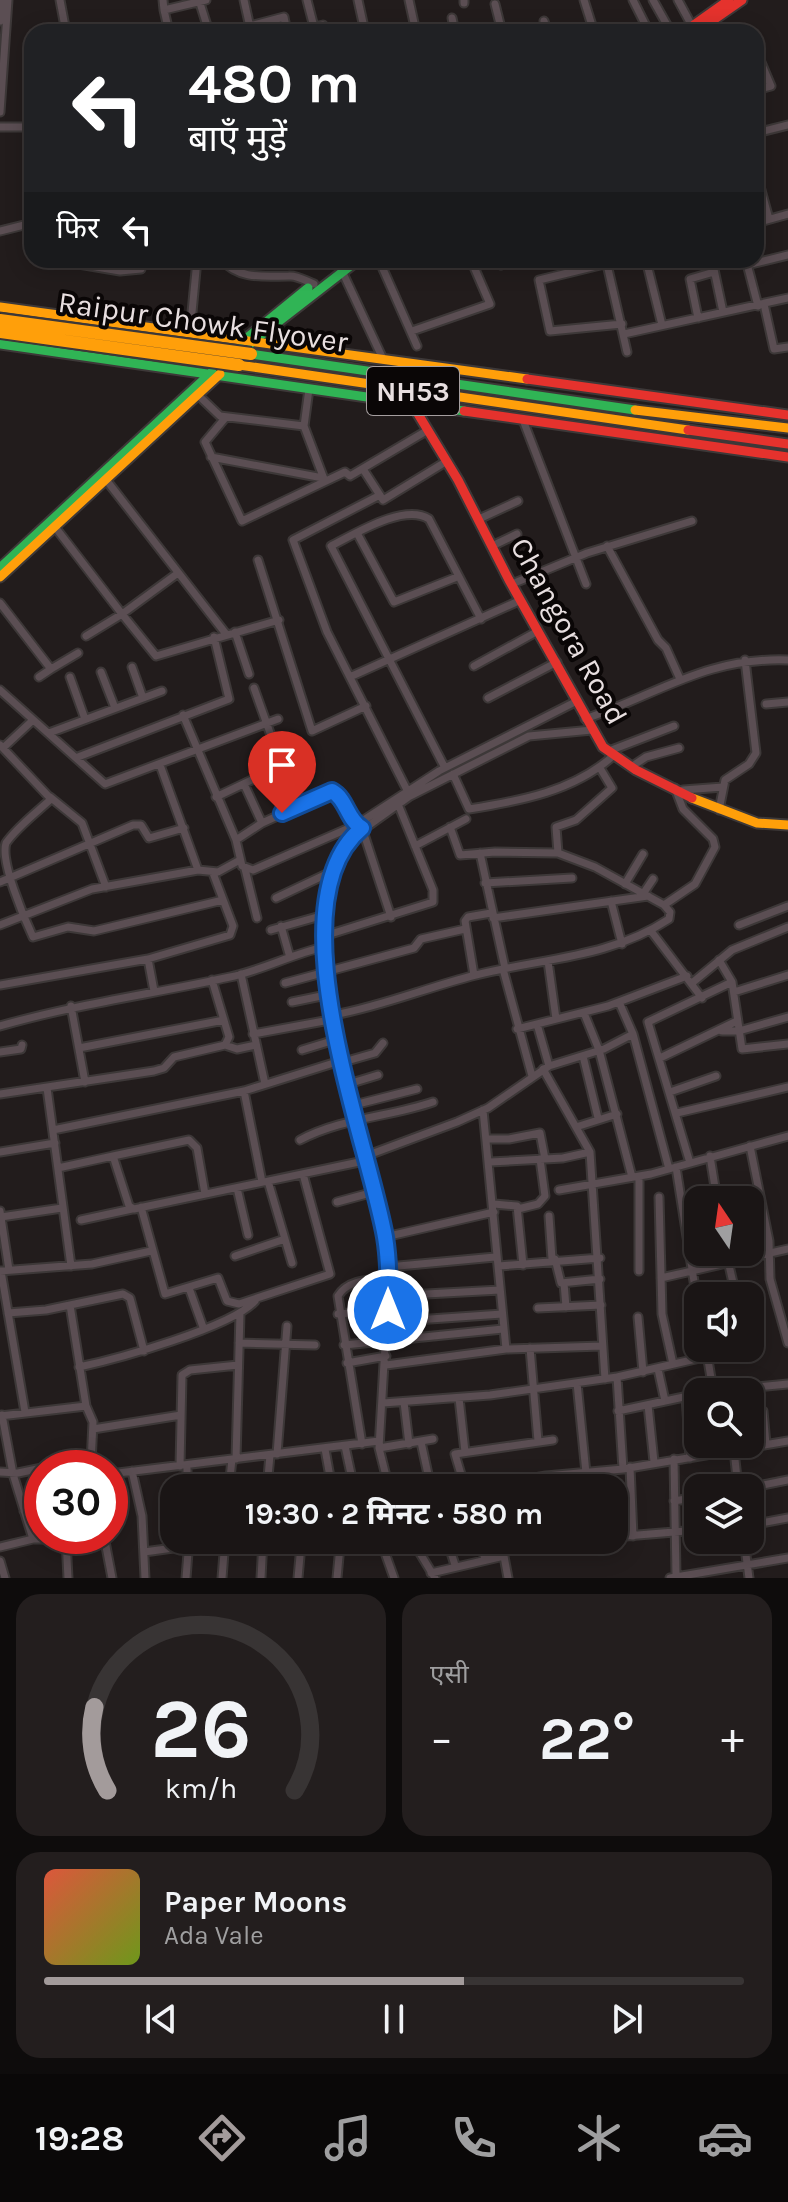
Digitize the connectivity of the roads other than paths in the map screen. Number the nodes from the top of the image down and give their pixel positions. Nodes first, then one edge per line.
1 (1, 0) edge
2 (8, 0) edge
3 (60, 0) edge
4 (163, 0) edge
5 (244, 0) edge
6 (307, 0) edge
7 (358, 0) edge
8 (409, 0) edge
9 (584, 0) edge
10 (633, 0) edge
11 (653, 0) edge
12 (678, 0) edge
13 (202, 1) edge
14 (735, 1) edge
15 (495, 4) dead end
16 (164, 10) junction
17 (452, 18) dead end
18 (0, 21) edge
19 (544, 21) dead end
20 (64, 24) edge
21 (167, 24) edge
22 (207, 24) edge
23 (250, 24) edge
24 (265, 24) edge
25 (285, 24) edge
26 (313, 24) edge
27 (363, 24) edge
28 (414, 24) edge
29 (453, 24) edge
30 (500, 24) edge
31 (545, 24) edge
32 (592, 24) edge
33 (645, 24) edge
34 (666, 24) edge
35 (688, 24) edge
36 (700, 24) edge
37 (764, 69) edge
38 (764, 88) edge
39 (0, 109) edge
40 (788, 125) edge
41 (0, 127) edge
42 (24, 127) edge
43 (764, 131) edge
44 (764, 201) edge
45 (788, 214) edge
46 (769, 219) junction
47 (764, 221) edge
48 (24, 225) edge
49 (0, 231) edge
50 (788, 255) edge
51 (764, 259) edge
52 (111, 268) edge
53 (141, 268) edge
54 (196, 268) edge
55 (228, 268) edge
56 (340, 268) edge
57 (341, 268) edge
58 (346, 268) edge
59 (383, 268) edge
60 (474, 268) edge
61 (584, 268) edge
62 (608, 268) edge
63 (648, 268) edge
64 (713, 268) edge
65 (749, 268) edge
66 (714, 272) junction
67 (314, 284) junction
68 (788, 298) edge
69 (761, 305) junction
70 (0, 307) edge
71 (723, 312) junction
72 (698, 318) junction
73 (0, 320) edge
74 (622, 324) junction
75 (662, 325) junction
76 (412, 331) junction
77 (0, 332) edge
78 (190, 333) junction
79 (624, 334) junction
80 (248, 341) junction
81 (0, 344) edge
82 (417, 346) dead end
83 (788, 347) edge
84 (627, 352) dead end
85 (383, 360) junction
86 (214, 375) junction
87 (309, 389) junction
88 (199, 396) junction
89 (687, 402) junction
90 (412, 404) junction
91 (588, 410) junction
92 (788, 415) edge
93 (685, 416) junction
94 (226, 417) junction
95 (523, 420) junction
96 (304, 426) junction
97 (788, 428) edge
98 (428, 430) junction
99 (670, 435) junction
100 (788, 444) edge
101 (211, 457) junction
102 (788, 457) edge
103 (447, 461) junction
104 (363, 469) junction
105 (324, 479) junction
106 (107, 481) junction
107 (380, 495) junction
108 (518, 501) dead end
109 (479, 519) junction
110 (692, 521) dead end
111 (55, 527) junction
112 (357, 533) junction
113 (517, 534) dead end
114 (492, 546) junction
115 (607, 546) junction
116 (574, 558) junction
117 (258, 560) dead end
118 (0, 568) edge
119 (178, 573) junction
120 (0, 577) edge
121 (457, 577) junction
122 (512, 584) junction
123 (586, 584) dead end
124 (521, 600) junction
125 (0, 603) edge
126 (122, 614) junction
127 (481, 619) junction
128 (279, 620) junction
129 (538, 631) junction
130 (230, 633) junction
131 (86, 636) dead end
132 (214, 637) junction
133 (78, 653) dead end
134 (391, 659) junction
135 (745, 660) junction
136 (788, 660) edge
137 (557, 662) junction
138 (474, 666) dead end
139 (132, 667) dead end
140 (51, 669) junction
141 (101, 672) dead end
142 (249, 674) dead end
143 (352, 676) junction
144 (39, 677) dead end
145 (70, 677) dead end
146 (680, 679) junction
147 (254, 688) dead end
148 (0, 690) edge
149 (162, 691) dead end
150 (143, 698) junction
151 (488, 698) dead end
152 (577, 701) junction
153 (788, 702) edge
154 (766, 704) dead end
155 (366, 706) junction
156 (115, 708) junction
157 (183, 715) junction
158 (85, 719) junction
159 (278, 719) dead end
160 (33, 720) junction
161 (267, 723) junction
162 (588, 725) junction
163 (674, 726) dead end
164 (49, 733) junction
165 (274, 744) dead end
166 (1, 746) edge
167 (679, 748) dead end
168 (196, 751) junction
169 (612, 753) junction
170 (78, 757) junction
171 (160, 765) junction
172 (631, 767) junction
173 (277, 768) dead end
174 (445, 768) junction
175 (600, 768) junction
176 (453, 774) junction
177 (245, 786) junction
178 (723, 787) junction
179 (678, 789) junction
180 (407, 790) junction
181 (50, 797) junction
182 (216, 797) junction
183 (398, 804) junction
184 (719, 810) junction
185 (466, 819) dead end
186 (262, 823) junction
187 (788, 825) edge
188 (359, 826) junction
189 (450, 827) junction
190 (184, 828) junction
191 (236, 840) junction
192 (92, 844) junction
193 (415, 846) junction
194 (480, 853) junction
195 (558, 853) junction
196 (643, 854) dead end
197 (240, 860) junction
198 (245, 869) junction
199 (198, 870) junction
200 (331, 872) junction
201 (213, 873) junction
202 (572, 878) dead end
203 (653, 879) dead end
204 (4, 881) edge
205 (485, 883) junction
206 (625, 884) junction
207 (106, 887) junction
208 (646, 895) junction
209 (276, 898) dead end
210 (223, 900) junction
211 (611, 901) junction
212 (664, 905) junction
213 (788, 906) edge
214 (324, 915) junction
215 (23, 916) junction
216 (492, 916) junction
217 (391, 917) junction
218 (257, 918) dead end
219 (0, 925) edge
220 (739, 925) dead end
221 (281, 926) junction
222 (788, 927) edge
223 (465, 929) junction
224 (271, 930) dead end
225 (651, 931) junction
226 (324, 936) junction
227 (622, 944) junction
228 (324, 947) junction
229 (289, 954) junction
230 (148, 959) junction
231 (719, 960) junction
232 (548, 961) junction
233 (504, 969) junction
234 (241, 974) junction
235 (327, 974) junction
236 (474, 975) junction
237 (788, 975) edge
238 (212, 980) junction
239 (689, 980) junction
240 (732, 982) junction
241 (285, 983) dead end
242 (0, 985) edge
243 (154, 991) junction
244 (734, 992) junction
245 (331, 994) junction
246 (702, 998) junction
247 (292, 1002) dead end
248 (619, 1002) junction
249 (71, 1006) junction
250 (584, 1013) junction
251 (335, 1017) junction
252 (788, 1017) edge
253 (556, 1019) junction
254 (224, 1020) junction
255 (737, 1021) junction
256 (537, 1024) junction
257 (0, 1026) edge
258 (517, 1029) junction
259 (722, 1031) junction
260 (739, 1031) junction
261 (253, 1034) junction
262 (633, 1034) junction
263 (338, 1039) junction
264 (383, 1043) dead end
265 (788, 1044) edge
266 (22, 1045) dead end
267 (225, 1045) junction
268 (256, 1045) junction
269 (79, 1048) junction
270 (302, 1050) dead end
271 (599, 1050) junction
272 (0, 1052) edge
273 (583, 1056) junction
274 (660, 1058) junction
275 (340, 1062) junction
276 (546, 1068) junction
277 (378, 1075) dead end
278 (532, 1076) junction
279 (716, 1076) dead end
280 (85, 1082) junction
281 (265, 1084) junction
282 (345, 1085) junction
283 (788, 1087) edge
284 (47, 1088) junction
285 (417, 1089) dead end
286 (244, 1091) junction
287 (670, 1092) junction
288 (0, 1094) edge
289 (433, 1102) dead end
290 (350, 1106) junction
291 (483, 1110) junction
292 (677, 1113) junction
293 (617, 1114) junction
294 (598, 1118) junction
295 (354, 1121) junction
296 (576, 1127) junction
297 (53, 1130) junction
298 (788, 1136) edge
299 (486, 1139) junction
300 (300, 1140) dead end
301 (55, 1143) junction
302 (750, 1146) junction
303 (0, 1152) edge
304 (590, 1152) junction
305 (113, 1156) junction
306 (710, 1156) junction
307 (364, 1159) junction
308 (542, 1159) junction
309 (490, 1162) junction
310 (690, 1163) junction
311 (58, 1168) junction
312 (673, 1168) junction
313 (303, 1174) junction
314 (636, 1176) junction
315 (265, 1182) junction
316 (593, 1185) junction
317 (715, 1186) edge
318 (237, 1188) junction
319 (559, 1190) dead end
320 (374, 1192) junction
321 (205, 1194) junction
322 (659, 1197) dead end
323 (337, 1202) dead end
324 (141, 1207) junction
325 (62, 1208) junction
326 (494, 1208) junction
327 (132, 1209) junction
328 (518, 1209) junction
329 (1, 1214) edge
330 (549, 1216) dead end
331 (81, 1220) dead end
332 (248, 1235) dead end
333 (385, 1237) junction
334 (285, 1239) junction
335 (788, 1249) edge
336 (151, 1251) junction
337 (770, 1251) junction
338 (764, 1252) edge
339 (235, 1256) dead end
340 (495, 1257) junction
341 (600, 1258) junction
342 (554, 1259) junction
343 (292, 1263) dead end
344 (523, 1265) junction
345 (71, 1266) junction
346 (499, 1266) junction
347 (709, 1266) edge
348 (388, 1267) junction
349 (3, 1270) edge
350 (693, 1270) junction
351 (639, 1271) dead end
352 (389, 1278) junction
353 (661, 1278) junction
354 (600, 1279) junction
355 (695, 1282) edge
356 (564, 1283) junction
357 (189, 1288) junction
358 (500, 1290) junction
359 (389, 1296) junction
360 (257, 1299) junction
361 (70, 1305) junction
362 (601, 1305) junction
363 (566, 1307) junction
364 (538, 1308) dead end
365 (388, 1310) junction
366 (8, 1313) junction
367 (240, 1313) junction
368 (338, 1314) junction
369 (502, 1314) junction
370 (784, 1314) edge
371 (638, 1317) dead end
372 (387, 1322) junction
373 (287, 1326) dead end
374 (203, 1327) junction
375 (503, 1329) junction
376 (387, 1340) junction
377 (239, 1343) junction
378 (788, 1343) edge
379 (315, 1345) dead end
380 (344, 1345) junction
381 (285, 1346) junction
382 (602, 1346) junction
383 (530, 1348) junction
384 (506, 1349) junction
385 (144, 1351) junction
386 (386, 1360) junction
387 (684, 1360) edge
388 (347, 1363) junction
389 (673, 1364) junction
390 (238, 1365) junction
391 (79, 1367) junction
392 (658, 1369) junction
393 (643, 1372) junction
394 (617, 1377) junction
395 (605, 1379) junction
396 (577, 1383) junction
397 (788, 1384) edge
398 (764, 1386) edge
399 (532, 1390) junction
400 (684, 1396) edge
401 (459, 1398) junction
402 (665, 1401) junction
403 (404, 1402) junction
404 (383, 1403) junction
405 (648, 1405) junction
406 (86, 1406) junction
407 (618, 1411) junction
408 (25, 1412) junction
409 (181, 1415) junction
410 (1, 1416) edge
411 (764, 1422) edge
412 (93, 1429) junction
413 (433, 1439) dead end
414 (553, 1440) dead end
415 (538, 1441) junction
416 (788, 1441) edge
417 (421, 1442) junction
418 (362, 1444) junction
419 (409, 1444) junction
420 (766, 1444) joint
421 (379, 1445) junction
422 (345, 1446) junction
423 (325, 1449) junction
424 (92, 1450) edge
425 (465, 1452) junction
426 (273, 1454) junction
427 (690, 1458) edge
428 (234, 1459) junction
429 (674, 1459) junction
430 (654, 1462) junction
431 (183, 1465) junction
432 (627, 1468) junction
433 (132, 1471) junction
434 (0, 1472) edge
435 (24, 1472) edge
436 (128, 1472) edge
437 (583, 1473) junction
438 (13, 1474) junction
439 (185, 1474) edge
440 (231, 1474) edge
441 (269, 1474) edge
442 (329, 1474) edge
443 (351, 1474) edge
444 (386, 1474) edge
445 (428, 1474) edge
446 (461, 1474) edge
447 (573, 1474) edge
448 (788, 1480) edge
449 (764, 1485) edge
450 (684, 1499) edge
451 (674, 1501) junction
452 (24, 1511) edge
453 (788, 1518) edge
454 (764, 1522) edge
455 (684, 1531) edge
456 (675, 1532) junction
457 (628, 1536) edge
458 (633, 1536) junction
459 (24, 1541) edge
460 (0, 1547) edge
461 (160, 1549) edge
462 (144, 1552) junction
463 (70, 1554) edge
464 (107, 1554) edge
465 (187, 1554) edge
466 (224, 1554) edge
467 (262, 1554) edge
468 (300, 1554) edge
469 (336, 1554) edge
470 (386, 1554) edge
471 (420, 1554) edge
472 (451, 1554) edge
473 (484, 1554) edge
474 (494, 1554) edge
475 (504, 1554) edge
476 (746, 1554) edge
477 (788, 1558) edge
478 (485, 1560) junction
479 (0, 1561) edge
480 (455, 1565) junction
481 (747, 1565) junction
482 (433, 1575) edge
483 (673, 1576) edge
484 (5, 1578) edge
485 (68, 1578) edge
486 (112, 1578) edge
487 (145, 1578) edge
488 (186, 1578) edge
489 (222, 1578) edge
490 (261, 1578) edge
491 (298, 1578) edge
492 (337, 1578) edge
493 (394, 1578) edge
494 (508, 1578) edge
495 (749, 1578) edge

1 - 18 street
2 - 39 street
3 - 20 street
4 - 16 street
5 - 23 street
6 - 26 street
7 - 27 street
8 - 28 street
9 - 32 street
10 - 33 street
11 - 34 street
12 - 35 street
13 - 16 street
13 - 22 street
14 - 36 main road
15 - 30 street
16 - 21 street
17 - 29 street
19 - 31 street
24 - 25 street
37 - 38 street
40 - 43 street
41 - 42 street
44 - 46 street
45 - 46 street
46 - 47 street
48 - 49 street
50 - 51 street
52 - 53 street
54 - 78 street
55 - 67 street
56 - 67 main road
57 - 80 main road
58 - 85 street
59 - 76 street
60 - 76 street
61 - 74 street
62 - 74 street
63 - 75 street
64 - 66 street
65 - 69 street
66 - 71 street
66 - 72 street
67 - 80 main road
68 - 69 street
69 - 71 street
69 - 83 street
70 - 78 main road
71 - 72 street
72 - 75 street
73 - 91 main road, Raipur Chowk Flyover / NH53, bridge
74 - 79 street
75 - 79 street
76 - 82 street
77 - 91 main road, Raipur Chowk Flyover / NH53, bridge
78 - 80 main road
79 - 84 street
80 - 85 main road
80 - 86 main road
81 - 86 main road
85 - 89 main road
86 - 87 main road
86 - 88 main road
86 - 118 main road
87 - 90 main road
87 - 96 street
88 - 94 street
88 - 106 main road
89 - 92 main road
89 - 93 main road
90 - 95 main road
90 - 98 main road, Changora Road
91 - 93 main road, Raipur Chowk Flyover / NH53
91 - 99 main road, Raipur Chowk Flyover / NH53
93 - 97 main road, NH53
94 - 96 street
94 - 101 street
95 - 99 main road
95 - 116 street
96 - 105 street
98 - 103 main road, Changora Road
98 - 104 street
99 - 100 main road, NH53
99 - 102 main road
101 - 105 street
101 - 105 street
103 - 107 street
103 - 109 main road, Changora Road
104 - 105 street
104 - 107 street
106 - 111 main road
106 - 119 street
107 - 143 street
108 - 109 street
109 - 114 main road, Changora Road
110 - 115 street
111 - 120 main road
111 - 126 street
112 - 121 street
112 - 121 street
112 - 134 street
113 - 114 street
114 - 122 main road, Changora Road
115 - 116 street
115 - 146 street
116 - 122 street
116 - 123 street
117 - 128 street
119 - 126 street
119 - 130 street
121 - 127 street
122 - 124 main road, Changora Road
124 - 127 street
124 - 129 main road, Changora Road
125 - 140 street
126 - 131 street
126 - 132 street
127 - 134 street
128 - 130 street
128 - 155 street
129 - 137 main road, Changora Road
129 - 138 street
130 - 132 street
130 - 142 street
132 - 157 street
133 - 140 street
134 - 143 street
134 - 174 street
135 - 136 street
135 - 146 street
135 - 178 street
137 - 151 street
137 - 152 main road, Changora Road
139 - 150 street
140 - 144 street
141 - 156 street
143 - 155 street
145 - 158 street
146 - 162 street
147 - 161 street
148 - 160 street
149 - 150 street
150 - 156 street
152 - 162 main road, Changora Road
152 - 174 street
153 - 154 street
155 - 180 street
156 - 158 street
157 - 168 street
157 - 170 street
158 - 164 street
159 - 161 street
160 - 164 street
160 - 166 street
161 - 165 street
161 - 168 street
162 - 169 main road, Changora Road
162 - 176 street
163 - 169 street
164 - 170 street
166 - 181 street
167 - 172 street
168 - 171 street
168 - 182 street
169 - 172 main road, Changora Road
169 - 175 street
170 - 171 street
171 - 190 street
172 - 179 main road, Changora Road
173 - 177 street
174 - 180 street
175 - 176 street
175 - 195 street
176 - 183 street
177 - 182 street
177 - 186 street
178 - 179 street
178 - 184 street
179 - 184 main road, Changora Road
179 - 212 street
180 - 188 street
181 - 192 street
181 - 204 street
182 - 191 street
183 - 188 street
183 - 193 street
184 - 187 main road, Changora Road
185 - 189 street
186 - 188 street
186 - 191 street
188 - 198 street
188 - 200 street
188 - 217 street
189 - 193 street
189 - 194 street
190 - 192 street
190 - 199 street
191 - 197 street
192 - 204 street
192 - 207 street
193 - 217 street
194 - 195 street
194 - 205 street
195 - 206 street
196 - 206 street
197 - 198 street
197 - 201 street
198 - 218 street
199 - 201 street
199 - 207 street
200 - 209 street
200 - 214 street
201 - 210 street
202 - 205 street
203 - 208 street
204 - 215 street
205 - 216 street
206 - 208 street
207 - 215 street
208 - 211 street
208 - 212 street
210 - 215 street
210 - 230 street
211 - 216 street
211 - 227 street
212 - 225 street
213 - 220 street
214 - 221 street
214 - 226 street
215 - 219 street
216 - 223 street
216 - 233 street
217 - 226 street
221 - 224 street
221 - 229 street
222 - 231 street
223 - 235 street
223 - 236 street
225 - 227 street
225 - 239 street
226 - 228 street
227 - 232 street
228 - 229 street
228 - 235 street
229 - 234 street
230 - 242 street
230 - 243 street
231 - 239 street
231 - 240 street
232 - 233 street
232 - 253 street
233 - 236 street
233 - 258 street
234 - 238 street
234 - 261 street
235 - 241 street
235 - 245 street
236 - 251 street
237 - 244 street
238 - 243 street
238 - 254 street
239 - 246 street
239 - 248 street
240 - 244 street
240 - 246 street
243 - 249 street
244 - 255 street
245 - 247 street
245 - 251 street
246 - 274 street
248 - 250 street
248 - 262 street
249 - 257 street
249 - 269 street
250 - 253 street
250 - 271 street
251 - 261 street
251 - 263 street
252 - 260 street
253 - 256 street
254 - 267 street
254 - 269 street
255 - 259 street
255 - 260 street
256 - 258 street
256 - 276 street
258 - 278 street
259 - 260 street
259 - 274 street
260 - 265 street
261 - 268 street
262 - 271 street
262 - 312 street
263 - 270 street
263 - 275 street
264 - 275 street
266 - 272 street
267 - 268 street
267 - 280 street
268 - 281 street
269 - 280 street
271 - 273 street
271 - 293 street
273 - 276 street
273 - 294 street
274 - 287 street
275 - 281 street
275 - 282 street
276 - 278 street
276 - 296 street
277 - 282 street
278 - 291 street
279 - 287 street
280 - 284 street
281 - 286 street
282 - 290 street
283 - 292 street
284 - 288 street
284 - 297 street
285 - 290 street
286 - 297 street
286 - 315 street
287 - 292 street
289 - 295 street
290 - 295 street
291 - 299 street
291 - 307 street
292 - 310 street
293 - 294 street
293 - 314 street
294 - 296 street
295 - 300 street
295 - 307 street
296 - 304 street
297 - 301 street
298 - 302 street
299 - 308 street
299 - 309 street
301 - 303 street
301 - 311 street
302 - 306 street
302 - 337 street
304 - 308 street
304 - 316 street
305 - 311 street
305 - 321 street
305 - 327 street
306 - 310 street
306 - 317 street
307 - 313 street
307 - 320 street
308 - 309 street
308 - 328 street
309 - 326 street
310 - 312 street
311 - 325 street
312 - 314 street
312 - 350 street
313 - 315 street
313 - 360 street
314 - 316 street
314 - 351 street
315 - 318 street
315 - 334 street
316 - 319 street
316 - 341 street
318 - 321 street
318 - 332 street
320 - 323 street
320 - 333 street
321 - 324 street
322 - 353 street
324 - 327 street
324 - 336 street
325 - 329 street
325 - 345 street
326 - 328 street
326 - 333 street
326 - 340 street
327 - 331 street
328 - 344 street
329 - 349 street
330 - 342 street
333 - 348 street
334 - 339 street
334 - 343 street
335 - 337 street
336 - 345 street
336 - 357 street
337 - 338 street
337 - 370 street
340 - 346 street
340 - 348 street
341 - 342 street
341 - 354 street
342 - 344 street
342 - 356 street
344 - 346 street
345 - 349 street
346 - 358 street
347 - 350 street
348 - 352 street
349 - 366 street
350 - 353 street
350 - 355 street
352 - 359 street
352 - 368 street
353 - 389 street
354 - 356 street
354 - 362 street
356 - 363 street
357 - 360 street
357 - 374 street
358 - 359 street
358 - 369 street
359 - 365 street
360 - 367 street
361 - 366 street
361 - 385 street
361 - 391 street
362 - 363 street
362 - 382 street
363 - 364 street
365 - 368 street
365 - 372 street
366 - 408 street
367 - 374 street
367 - 377 street
368 - 380 street
369 - 372 street
369 - 375 street
370 - 378 street
371 - 393 street
372 - 376 street
373 - 381 street
374 - 385 street
375 - 376 street
375 - 384 street
376 - 380 street
376 - 386 street
377 - 381 street
377 - 390 street
379 - 381 street
380 - 388 street
381 - 426 street
382 - 383 street
382 - 395 street
383 - 384 street
383 - 399 street
384 - 386 street
385 - 391 street
386 - 388 street
386 - 404 street
387 - 389 street
388 - 418 street
389 - 392 street
390 - 409 street
390 - 428 street
391 - 406 street
392 - 393 street
392 - 402 street
393 - 394 street
394 - 395 street
394 - 407 street
395 - 396 street
396 - 399 street
396 - 437 street
397 - 398 street
399 - 401 street
399 - 415 street
400 - 402 street
401 - 403 street
401 - 425 street
402 - 405 street
403 - 404 street
403 - 419 street
404 - 421 street
405 - 407 street
405 - 430 street
406 - 408 street
406 - 412 street
407 - 432 street
408 - 410 street
409 - 412 street
409 - 431 street
410 - 438 street
411 - 420 street
412 - 424 street
413 - 417 street
414 - 415 street
415 - 425 street
416 - 420 street
417 - 419 street
417 - 445 street
418 - 421 street
418 - 422 street
419 - 421 street
421 - 444 street
422 - 423 street
422 - 443 street
423 - 426 street
423 - 442 street
425 - 446 street
426 - 428 street
426 - 441 street
427 - 429 street
428 - 431 street
428 - 440 street
429 - 430 street
429 - 451 street
430 - 432 street
431 - 433 street
431 - 439 street
432 - 437 street
432 - 458 street
433 - 436 street
433 - 462 street
434 - 438 street
435 - 438 street
437 - 447 street
438 - 452 street
448 - 449 street
450 - 451 street
451 - 456 street
453 - 454 street
455 - 456 street
456 - 458 street
456 - 483 street
457 - 458 street
459 - 460 street
461 - 462 street
462 - 487 street
463 - 485 street
464 - 486 street
465 - 488 street
466 - 489 street
467 - 490 street
468 - 491 street
469 - 492 street
470 - 493 street
471 - 482 street
472 - 480 street
473 - 478 street
474 - 478 street
475 - 494 street
476 - 481 street
477 - 481 street
478 - 480 street
479 - 484 street
480 - 482 street
481 - 483 street
481 - 495 street

